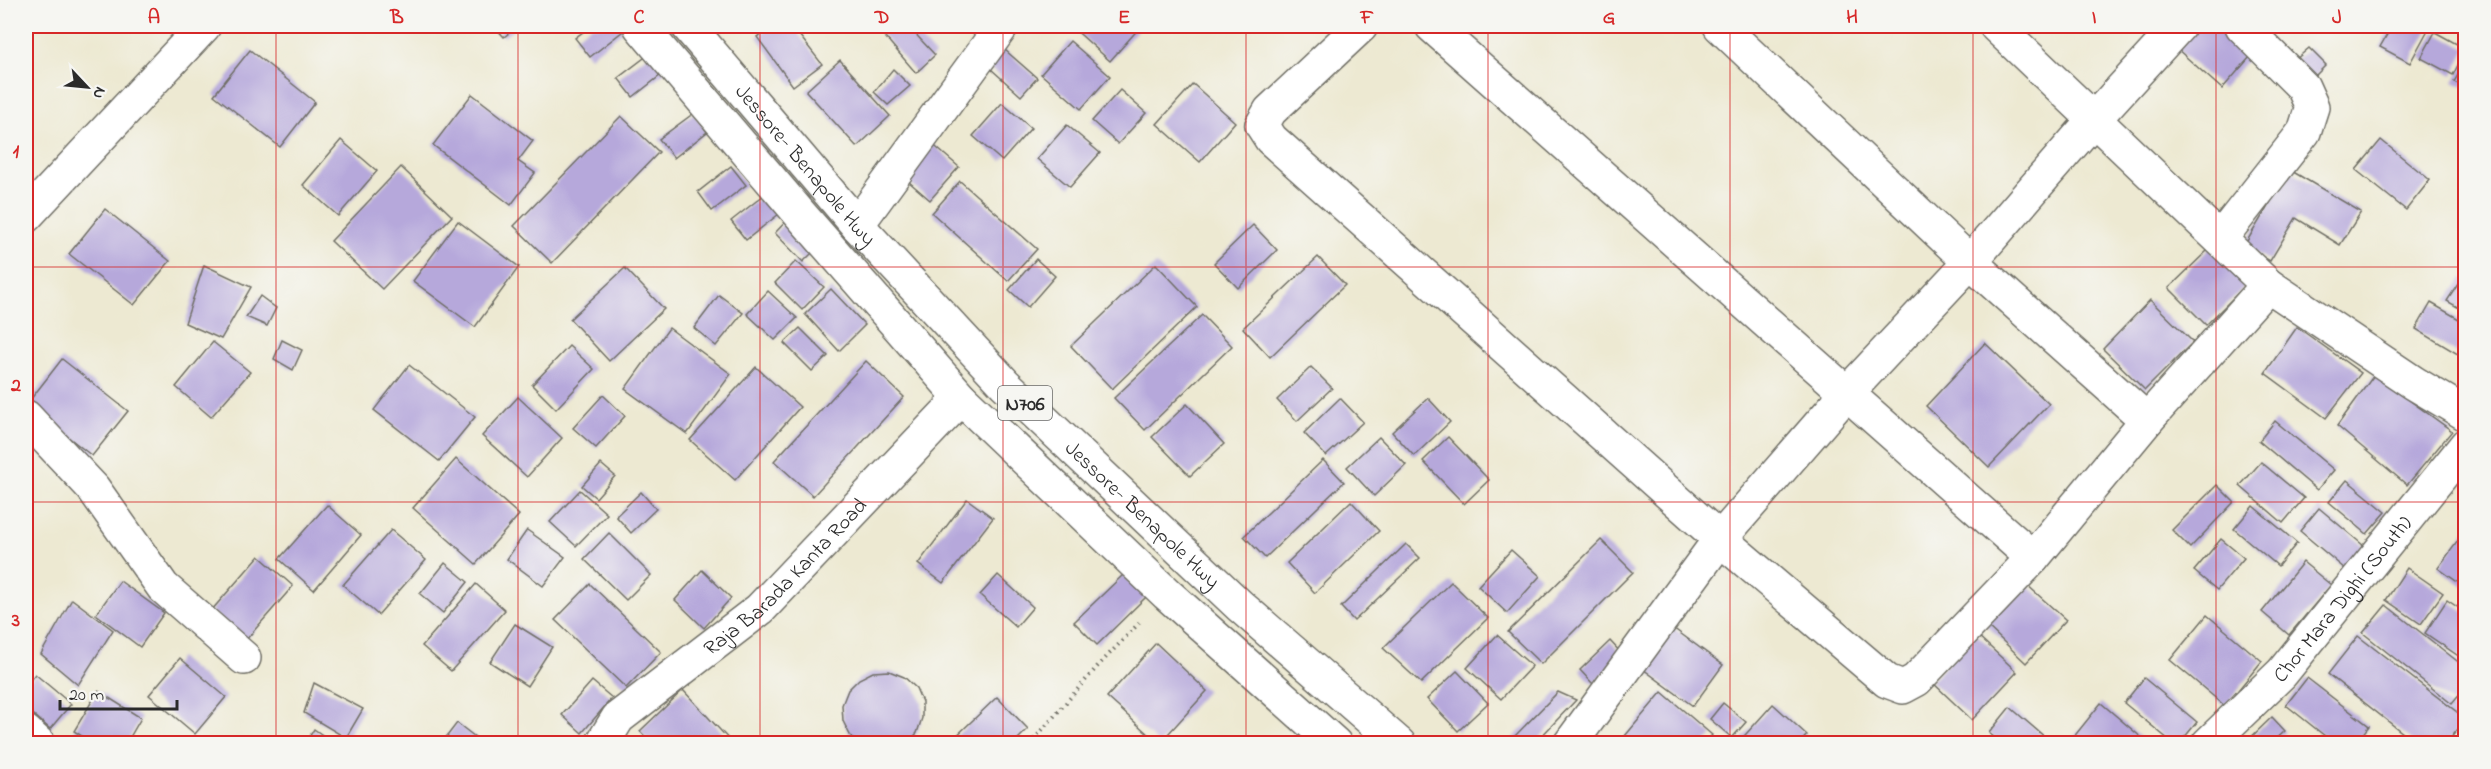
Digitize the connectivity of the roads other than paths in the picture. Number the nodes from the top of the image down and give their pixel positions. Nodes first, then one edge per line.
1 (204, 26) edge
2 (640, 26) edge
3 (688, 26) edge
4 (1002, 26) edge
5 (1361, 26) edge
6 (1432, 26) edge
7 (1720, 26) edge
8 (1996, 26) edge
9 (2179, 26) edge
10 (2242, 26) edge
11 (2095, 118) junction
12 (26, 216) edge
13 (857, 225) junction
14 (2220, 239) junction
15 (1970, 262) junction
16 (2268, 285) junction
17 (1846, 394) junction
18 (961, 398) junction
19 (2466, 414) edge
20 (26, 417) edge
21 (2147, 420) junction
22 (2462, 456) edge
23 (1720, 539) junction
24 (2033, 558) junction
25 (244, 658) dead end
26 (26, 732) edge
27 (39, 744) edge
28 (602, 744) edge
29 (1335, 744) edge
30 (1399, 744) edge
31 (1570, 744) edge
32 (2208, 744) edge

1 - 12 main road
2 - 18 main road, Jessore- Benapole Hwy / N706
3 - 13 main road, Jessore- Benapole Hwy / N706
4 - 13 main road
5 - 23 main road
6 - 17 main road
7 - 15 main road
8 - 11 main road
9 - 11 main road
10 - 14 main road
11 - 14 main road
11 - 15 main road
13 - 30 main road, Jessore- Benapole Hwy / N706
14 - 16 main road
15 - 17 main road
15 - 21 main road
16 - 19 main road
16 - 21 main road
17 - 23 main road
17 - 24 main road
18 - 28 main road, Raja Barada Kanta Road
18 - 29 main road, Jessore- Benapole Hwy / N706
20 - 25 main road
21 - 24 main road
22 - 32 main road, Chor Mara Dighi (South)
23 - 24 main road
23 - 31 main road
26 - 27 main road

